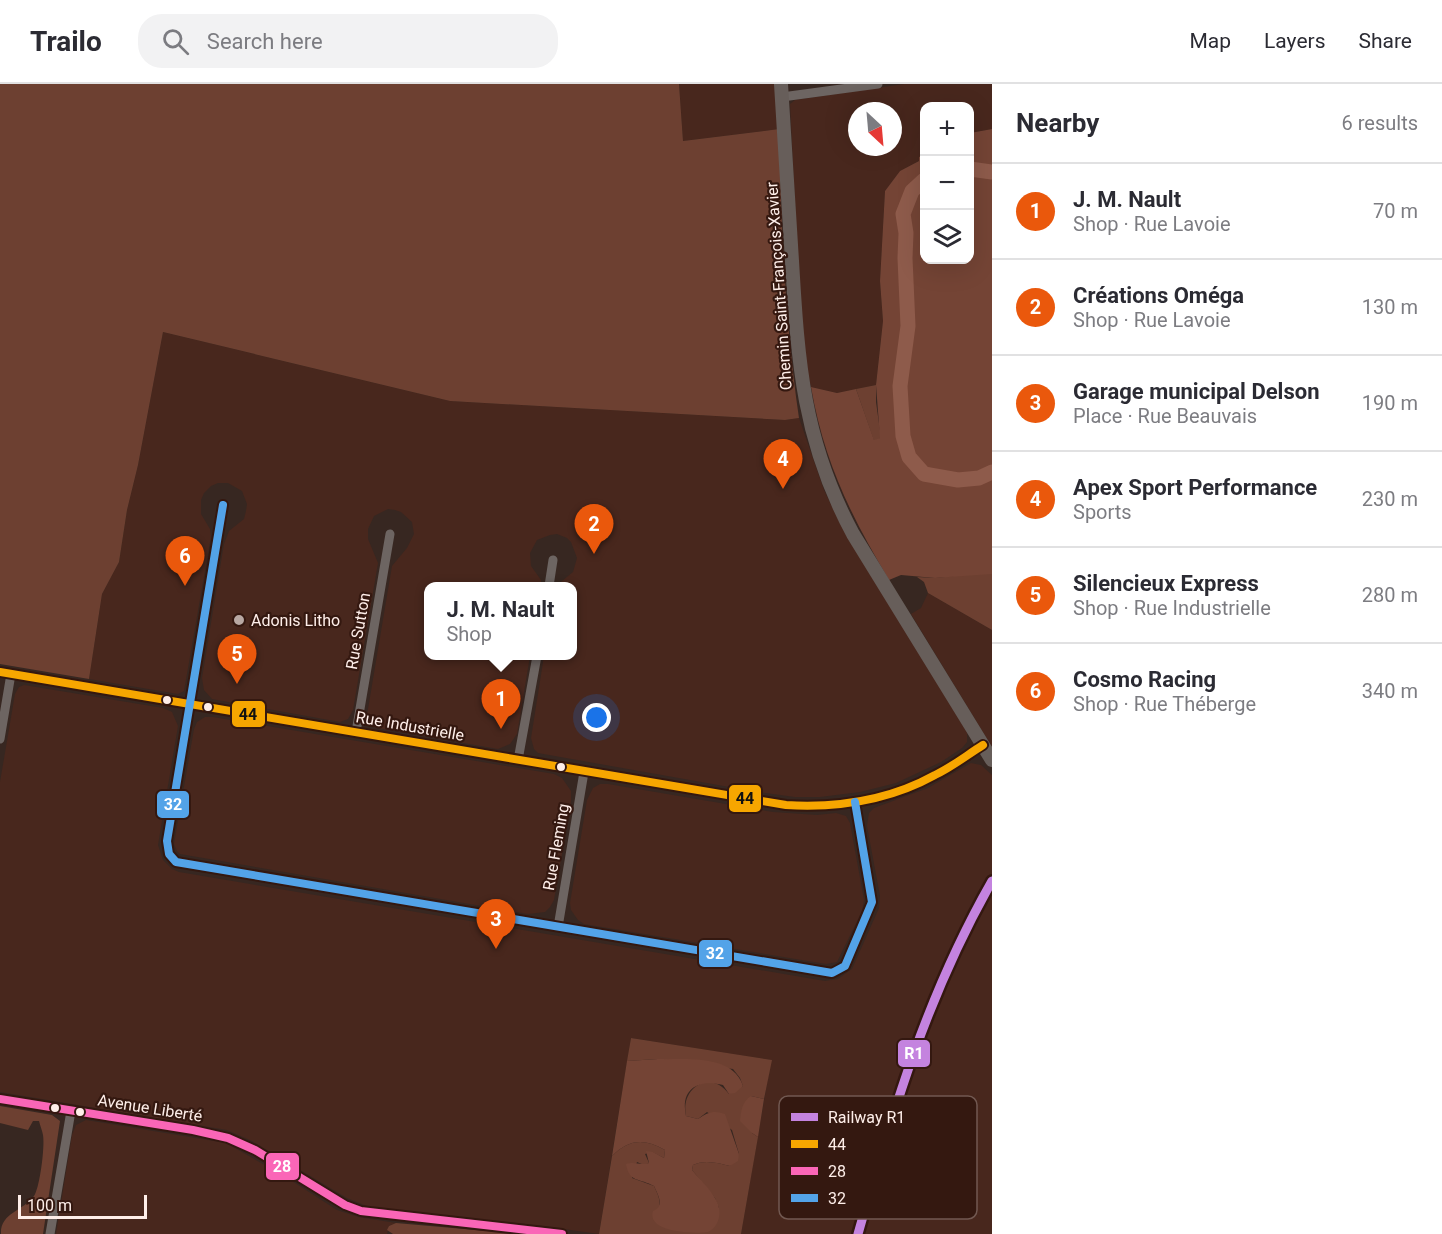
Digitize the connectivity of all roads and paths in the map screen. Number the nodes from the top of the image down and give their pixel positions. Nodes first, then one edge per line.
1 (878, 84) edge
2 (782, 90) edge
3 (223, 506) dead end
4 (390, 534) dead end
5 (553, 560) dead end
6 (550, 582) edge
7 (536, 660) edge
8 (0, 672) edge
9 (11, 674) junction
10 (190, 704) junction
11 (356, 732) junction
12 (0, 739) edge
13 (982, 745) junction
14 (518, 760) junction
15 (992, 760) edge
16 (584, 772) junction
17 (855, 802) junction
18 (558, 927) junction
19 (0, 1099) edge
20 (70, 1111) junction
21 (50, 1234) edge
22 (562, 1234) edge

1 - 2 street
2 - 13 street, Chemin Saint-François-Xavier
3 - 10 street
4 - 11 street, Rue Sutton
5 - 6 street
7 - 14 street
8 - 9 street, Rue Industrielle
9 - 10 street, Rue Industrielle
9 - 12 street
10 - 11 street, Rue Industrielle
10 - 18 street
11 - 14 street, Rue Industrielle
13 - 15 street, Chemin Saint-François-Xavier
13 - 17 street, Rue Industrielle
14 - 16 street, Rue Industrielle
16 - 17 street, Rue Industrielle
16 - 18 street, Rue Fleming
17 - 18 street
19 - 20 street, Avenue Liberté
20 - 21 street
20 - 22 street, Avenue Liberté

